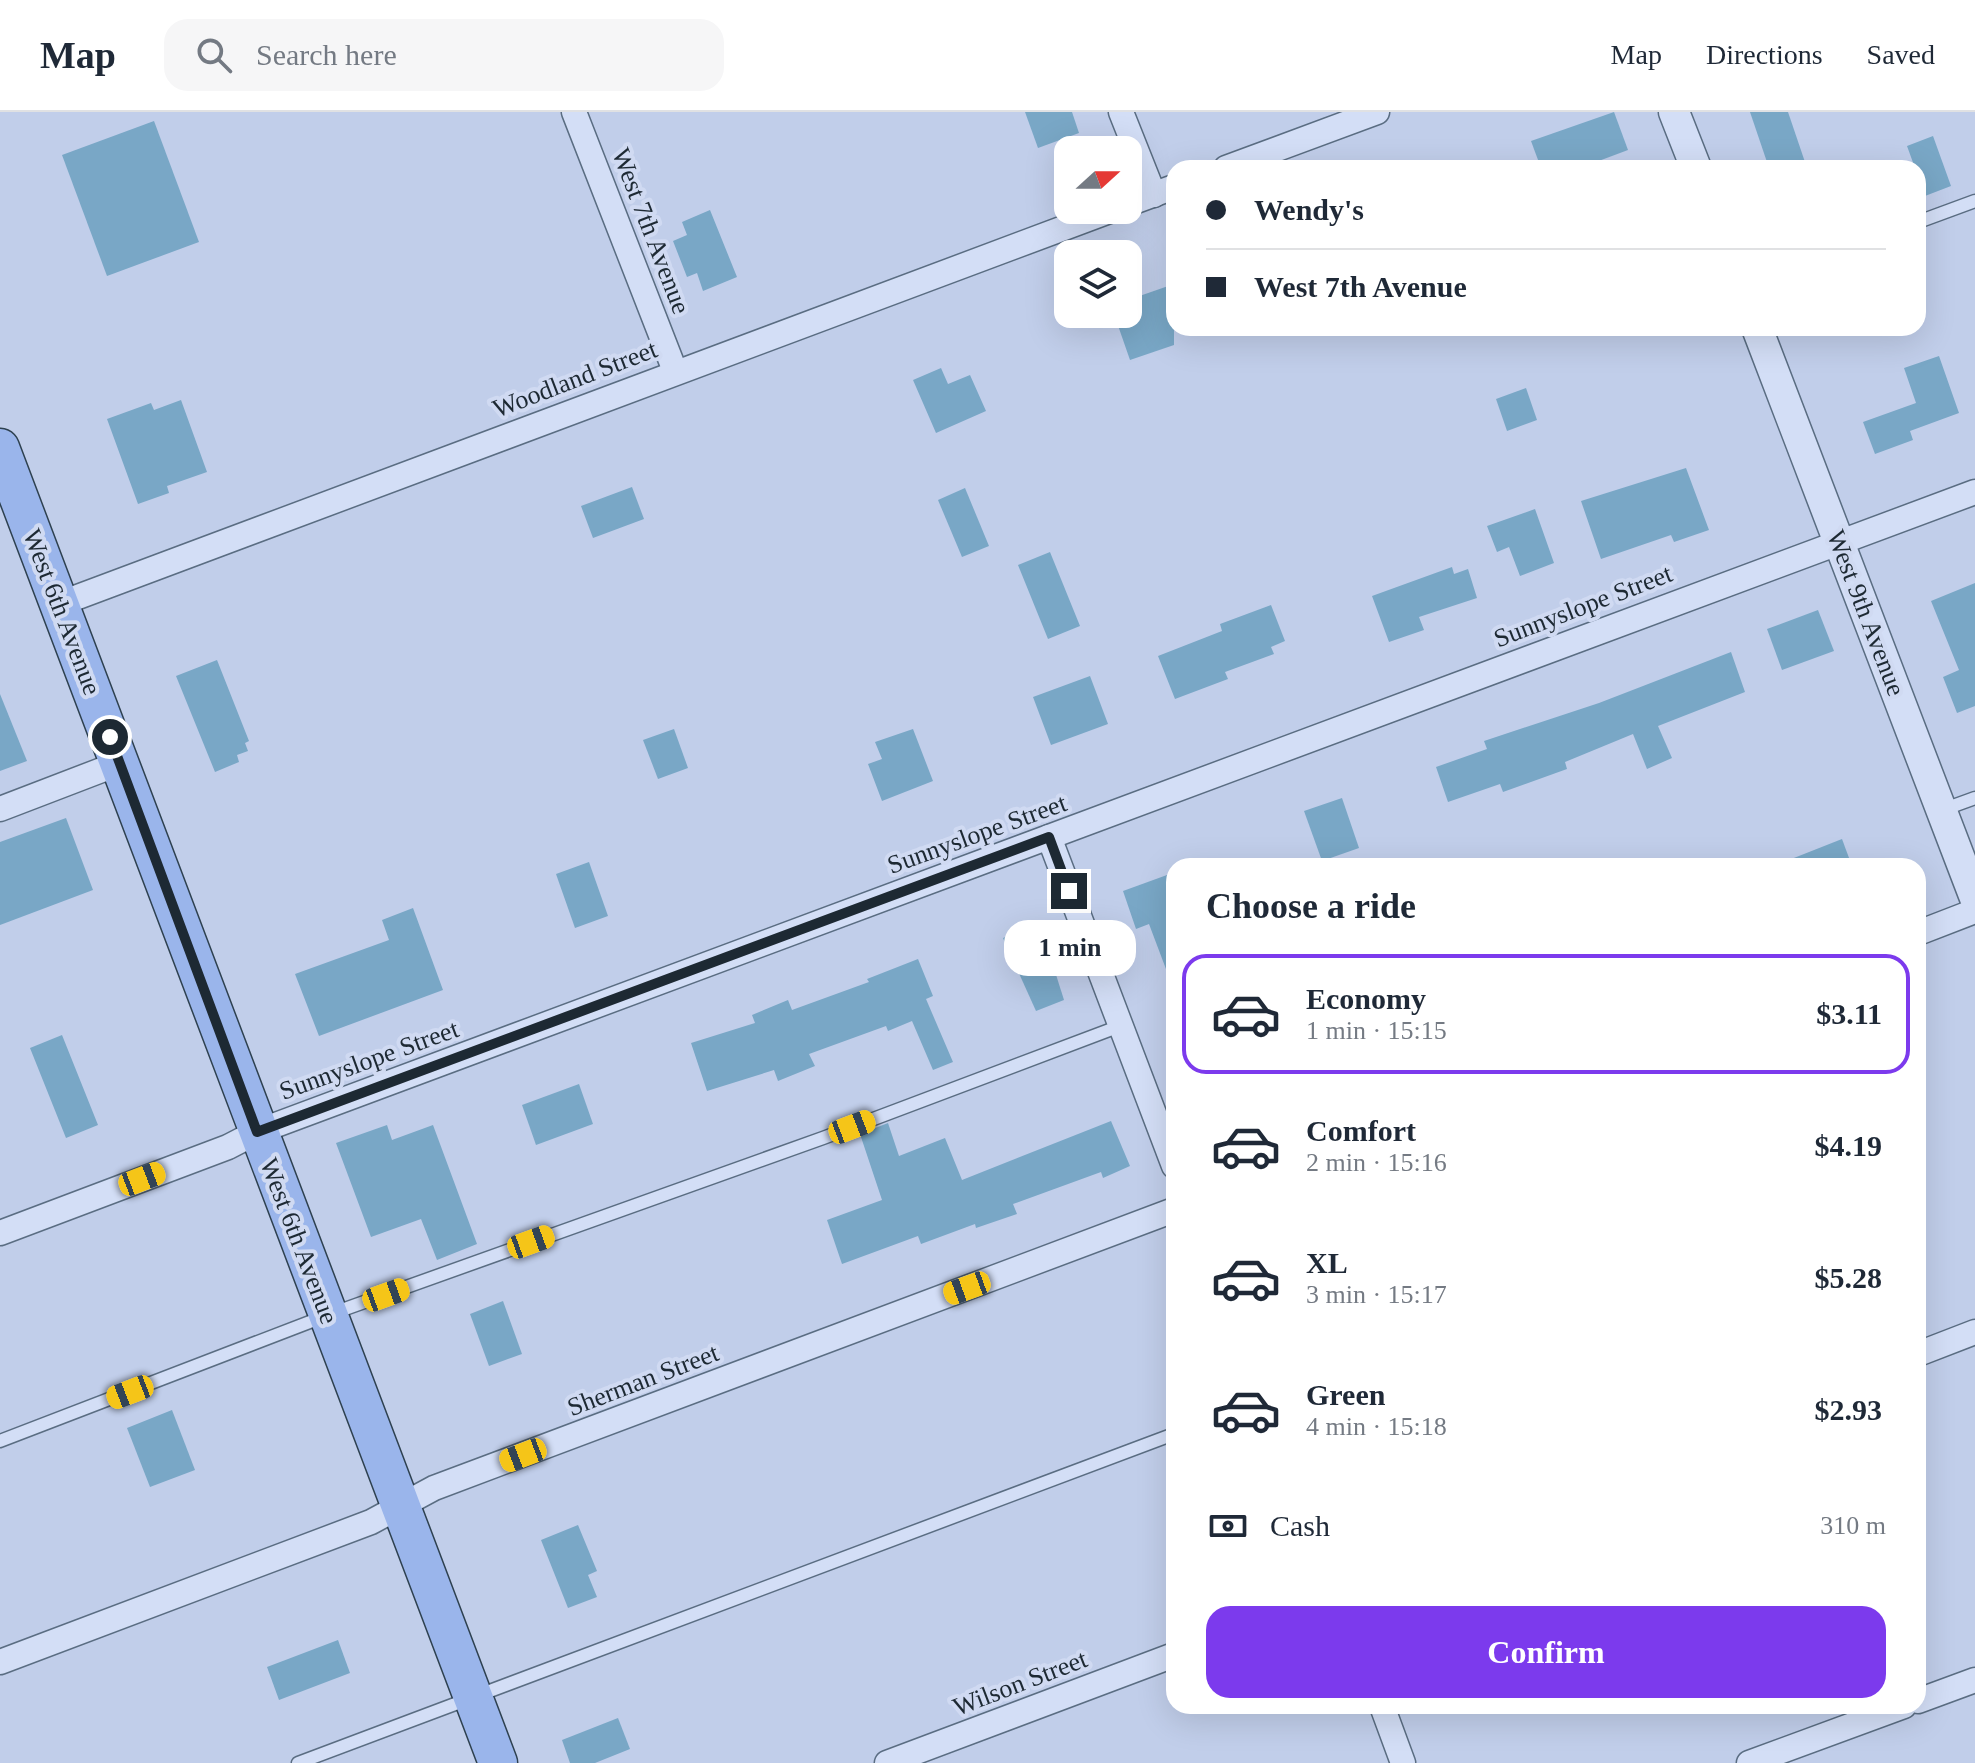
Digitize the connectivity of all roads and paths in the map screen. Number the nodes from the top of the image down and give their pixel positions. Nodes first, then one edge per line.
1 (574, 112) edge
2 (1121, 112) edge
3 (1377, 112) edge
4 (1674, 112) edge
5 (1248, 160) edge
6 (1693, 160) edge
7 (1164, 191) edge
8 (1142, 199) edge
9 (1975, 201) edge
10 (1926, 219) edge
11 (1074, 224) edge
12 (1760, 336) edge
13 (675, 371) junction
14 (0, 448) edge
15 (1975, 492) edge
16 (1837, 541) junction
17 (59, 604) junction
18 (120, 763) junction
19 (1975, 798) edge
20 (0, 809) edge
21 (1942, 810) junction
22 (1049, 837) junction
23 (1975, 898) edge
24 (1975, 911) edge
25 (1926, 930) edge
26 (1120, 1026) junction
27 (257, 1132) junction
28 (1166, 1145) edge
29 (1166, 1213) edge
30 (0, 1233) edge
31 (328, 1315) junction
32 (1975, 1332) edge
33 (1926, 1351) edge
34 (1166, 1437) edge
35 (0, 1441) edge
36 (399, 1506) junction
37 (1166, 1658) edge
38 (0, 1662) edge
39 (1975, 1680) edge
40 (472, 1696) junction
41 (1926, 1698) edge
42 (1385, 1714) edge
43 (1882, 1714) edge
44 (298, 1763) edge
45 (498, 1763) edge
46 (887, 1763) edge
47 (1403, 1763) edge
48 (1749, 1763) edge

1 - 13 street, West 7th Avenue
2 - 7 street
3 - 5 street
4 - 6 street
7 - 8 street
9 - 10 lane
11 - 13 street, Woodland Street
12 - 16 street, West 9th Avenue
13 - 17 street, Woodland Street
14 - 17 main road, West 6th Avenue
15 - 16 street, Sunnyslope Street
16 - 21 street, West 9th Avenue
16 - 22 street, Sunnyslope Street
17 - 18 main road, West 6th Avenue
18 - 20 street
18 - 27 main road, West 6th Avenue
19 - 21 lane
21 - 23 street, West 9th Avenue
22 - 26 street
22 - 27 street, Sunnyslope Street
24 - 25 street
26 - 28 street
26 - 31 lane
27 - 30 street, Sunnyslope Street
27 - 31 main road, West 6th Avenue
29 - 36 street, Sherman Street
31 - 35 lane
31 - 36 main road, West 6th Avenue
32 - 33 street
34 - 40 lane
36 - 38 street, Sherman Street
36 - 40 main road, West 6th Avenue
37 - 46 street, Wilson Street
39 - 41 street
40 - 44 lane
40 - 45 main road, West 6th Avenue
42 - 47 street
43 - 48 street

